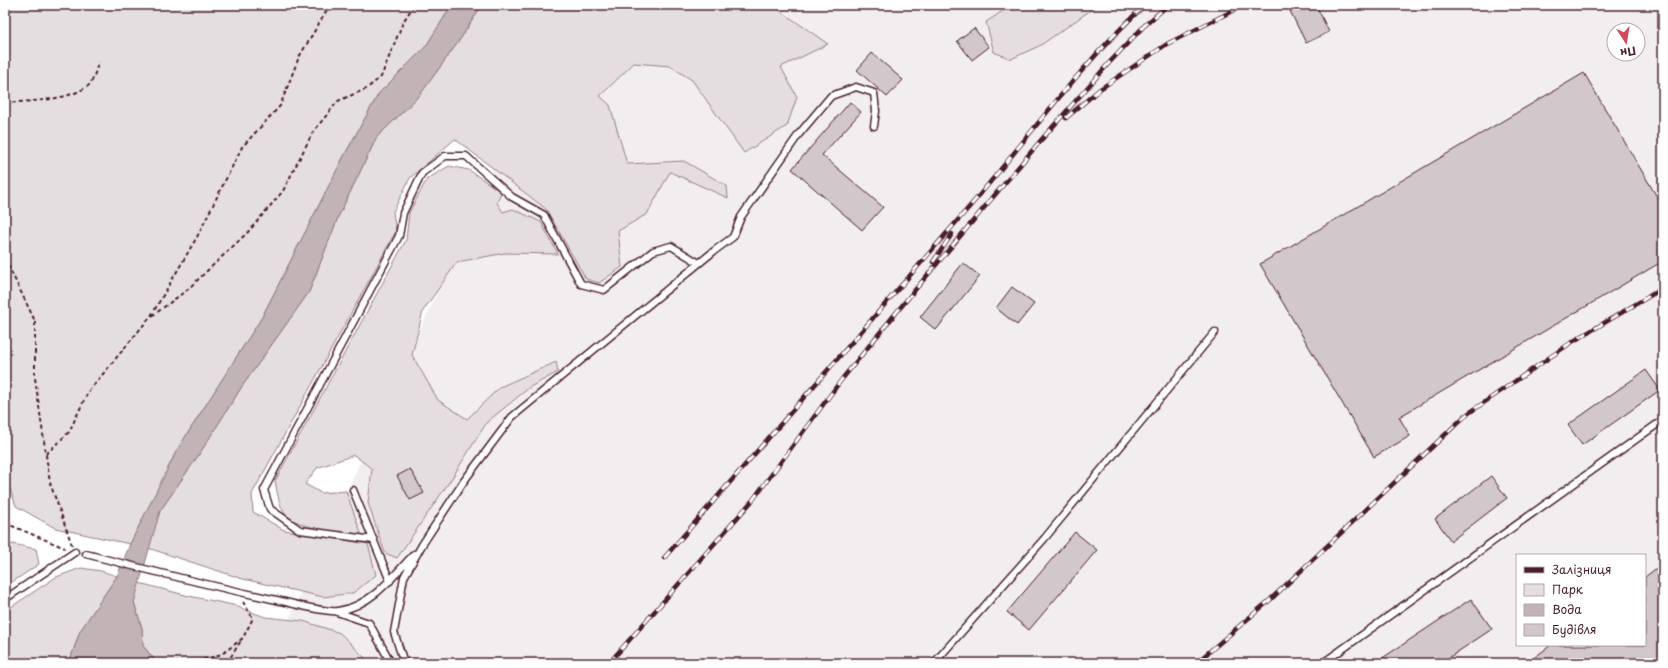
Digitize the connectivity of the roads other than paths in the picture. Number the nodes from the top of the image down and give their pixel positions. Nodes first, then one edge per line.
1 (874, 126) dead end
2 (699, 263) junction
3 (1215, 332) dead end
4 (1663, 420) edge
5 (353, 490) dead end
6 (374, 540) junction
7 (422, 545) junction
8 (75, 552) road end
9 (86, 554) dead end
10 (390, 581) junction
11 (5, 599) edge
12 (337, 612) junction
13 (391, 663) edge
14 (404, 663) edge
15 (934, 663) edge
16 (1323, 663) edge

1 - 2 lane
2 - 6 lane
2 - 7 lane
3 - 15 lane
4 - 16 lane
5 - 6 lane
6 - 10 lane
7 - 10 lane
7 - 14 lane
8 - 11 lane
9 - 12 lane
10 - 12 lane
12 - 13 lane

